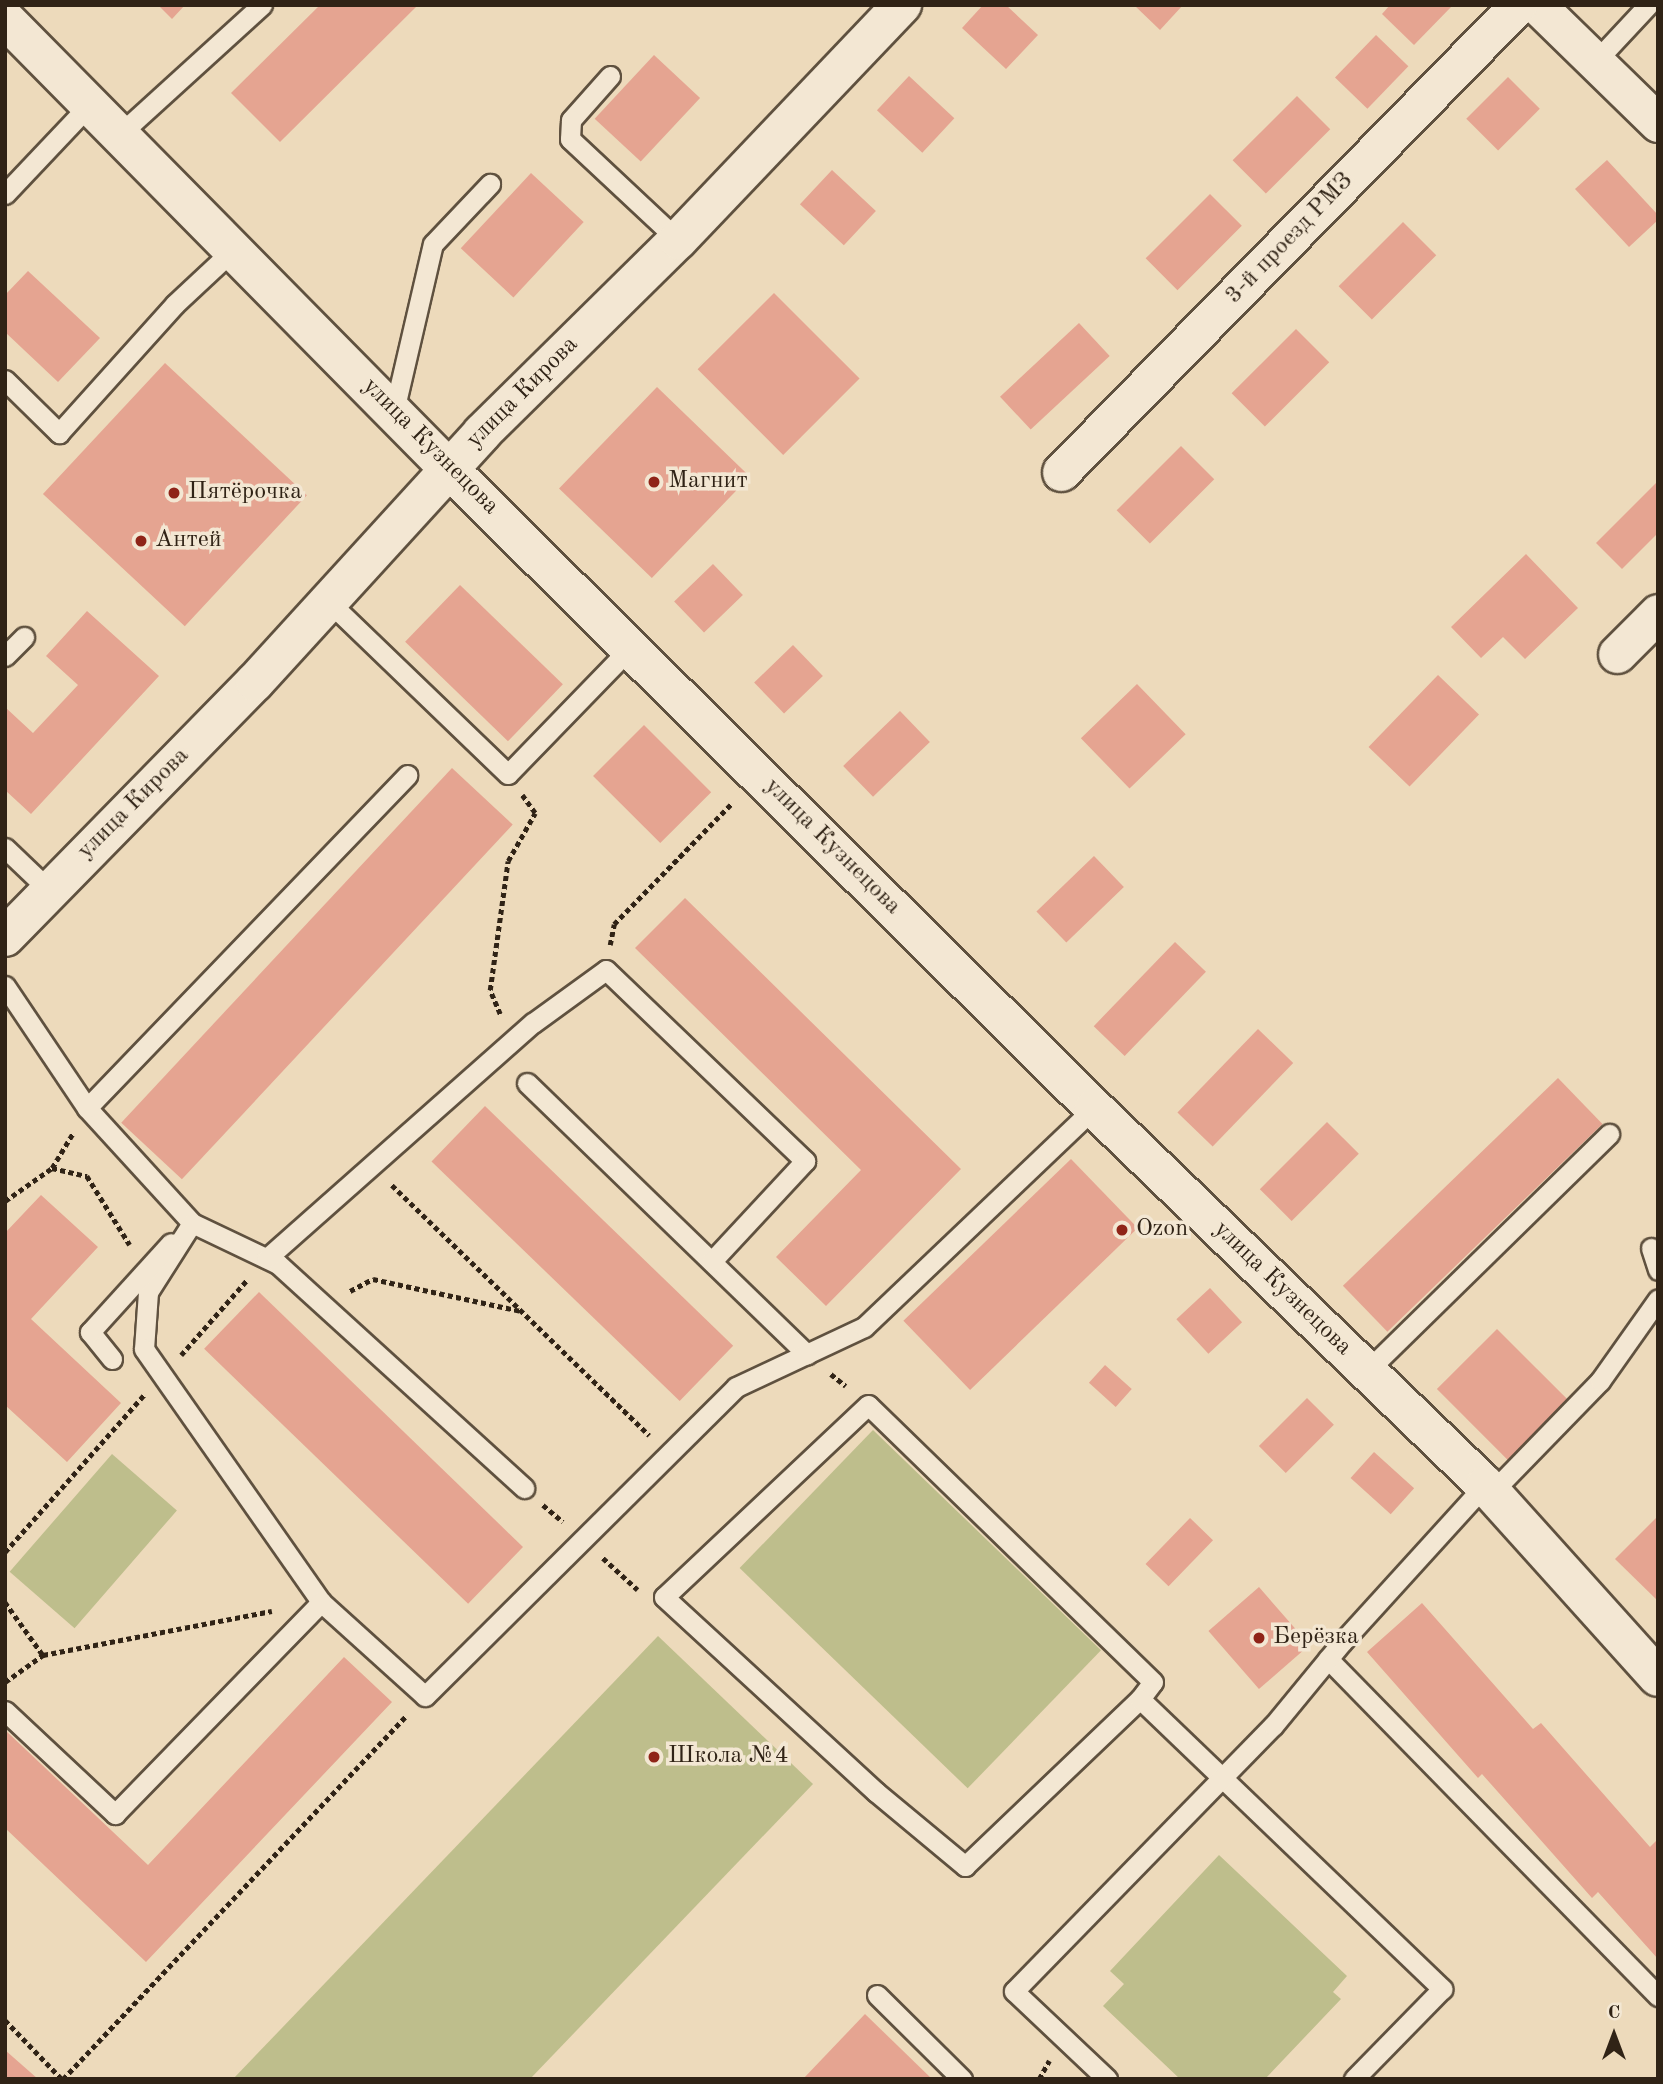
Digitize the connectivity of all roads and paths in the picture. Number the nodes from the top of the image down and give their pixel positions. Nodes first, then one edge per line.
1 (262, 5) edge
2 (902, 5) edge
3 (1518, 5) edge
4 (1537, 5) edge
5 (1648, 5) edge
6 (5, 19) edge
7 (1594, 63) junction
8 (610, 76) dead end
9 (90, 104) junction
10 (1652, 107) edge
11 (120, 134) junction
12 (490, 184) dead end
13 (5, 194) edge
14 (678, 240) junction
15 (234, 249) junction
16 (5, 380) edge
17 (394, 411) junction
18 (448, 468) junction
19 (1061, 472) dead end
20 (327, 600) junction
21 (1658, 613) edge
22 (24, 637) dead end
23 (631, 647) junction
24 (1617, 654) dead end
25 (5, 656) edge
26 (508, 774) junction
27 (407, 775) dead end
28 (759, 775) junction
29 (5, 848) edge
30 (49, 890) junction
31 (5, 937) edge
32 (606, 970) junction
33 (5, 986) edge
34 (513, 1041) junction
35 (527, 1083) dead end
36 (87, 1108) junction
37 (1094, 1108) junction
38 (1609, 1134) dead end
39 (372, 1165) junction
40 (52, 1168) junction
41 (5, 1201) edge
42 (192, 1223) junction
43 (1651, 1248) dead end
44 (267, 1258) junction
45 (712, 1261) junction
46 (145, 1269) junction
47 (1658, 1270) edge
48 (373, 1279) dead end
49 (1658, 1299) edge
50 (522, 1311) junction
51 (807, 1354) junction
52 (112, 1359) dead end
53 (1367, 1371) junction
54 (162, 1376) junction
55 (868, 1405) junction
56 (667, 1453) junction
57 (524, 1488) joint
58 (1488, 1489) junction
59 (583, 1539) junction
60 (5, 1552) edge
61 (5, 1602) edge
62 (321, 1602) junction
63 (676, 1608) junction
64 (43, 1655) junction
65 (1328, 1659) junction
66 (1658, 1677) edge
67 (5, 1682) edge
68 (425, 1696) junction
69 (1140, 1699) junction
70 (5, 1711) edge
71 (1224, 1778) junction
72 (877, 1995) dead end
73 (1658, 1996) edge
74 (5, 2020) edge
75 (63, 2079) edge
76 (962, 2079) edge
77 (1107, 2079) edge
78 (1354, 2079) edge

1 - 11 lane
2 - 14 main road, улица Кирова
3 - 19 street, 3-й проезд РМЗ
4 - 7 street
5 - 7 lane
6 - 9 main road, улица Кузнецова
7 - 10 street
8 - 14 lane
9 - 11 main road, улица Кузнецова
9 - 13 lane
11 - 15 main road, улица Кузнецова
12 - 17 lane
14 - 18 main road, улица Кирова
15 - 16 lane
15 - 17 main road, улица Кузнецова
17 - 18 main road, улица Кузнецова
18 - 20 main road, улица Кирова
18 - 23 main road, улица Кузнецова
20 - 26 lane
20 - 30 main road, улица Кирова
21 - 24 street
22 - 25 lane
23 - 26 lane
23 - 28 main road, улица Кузнецова
26 - 34 path
27 - 36 lane
28 - 32 path
28 - 37 main road, улица Кузнецова
29 - 30 lane
30 - 31 main road, улица Кирова
32 - 34 lane
32 - 45 lane
33 - 36 lane
34 - 39 lane
35 - 45 lane
36 - 40 path
36 - 42 lane
37 - 51 lane
37 - 53 main road, улица Кузнецова
38 - 53 lane
39 - 44 lane
39 - 50 path
40 - 41 path
40 - 46 path
42 - 44 lane
42 - 46 lane
42 - 54 lane
43 - 47 lane
44 - 54 path
44 - 57 lane
45 - 51 lane
46 - 52 lane
48 - 50 path
49 - 58 lane
50 - 56 path
51 - 55 path
51 - 56 lane
53 - 58 main road, улица Кузнецова
54 - 60 path
54 - 62 lane
55 - 63 lane
55 - 69 lane
56 - 59 lane
57 - 59 path
58 - 65 lane
58 - 66 main road, улица Кузнецова
59 - 63 path
59 - 68 lane
61 - 64 path
62 - 64 path
62 - 68 lane
62 - 70 lane
63 - 69 lane
64 - 67 path
65 - 71 lane
65 - 73 lane
68 - 75 path
69 - 71 lane
71 - 77 lane
71 - 78 lane
72 - 76 lane
74 - 75 path

